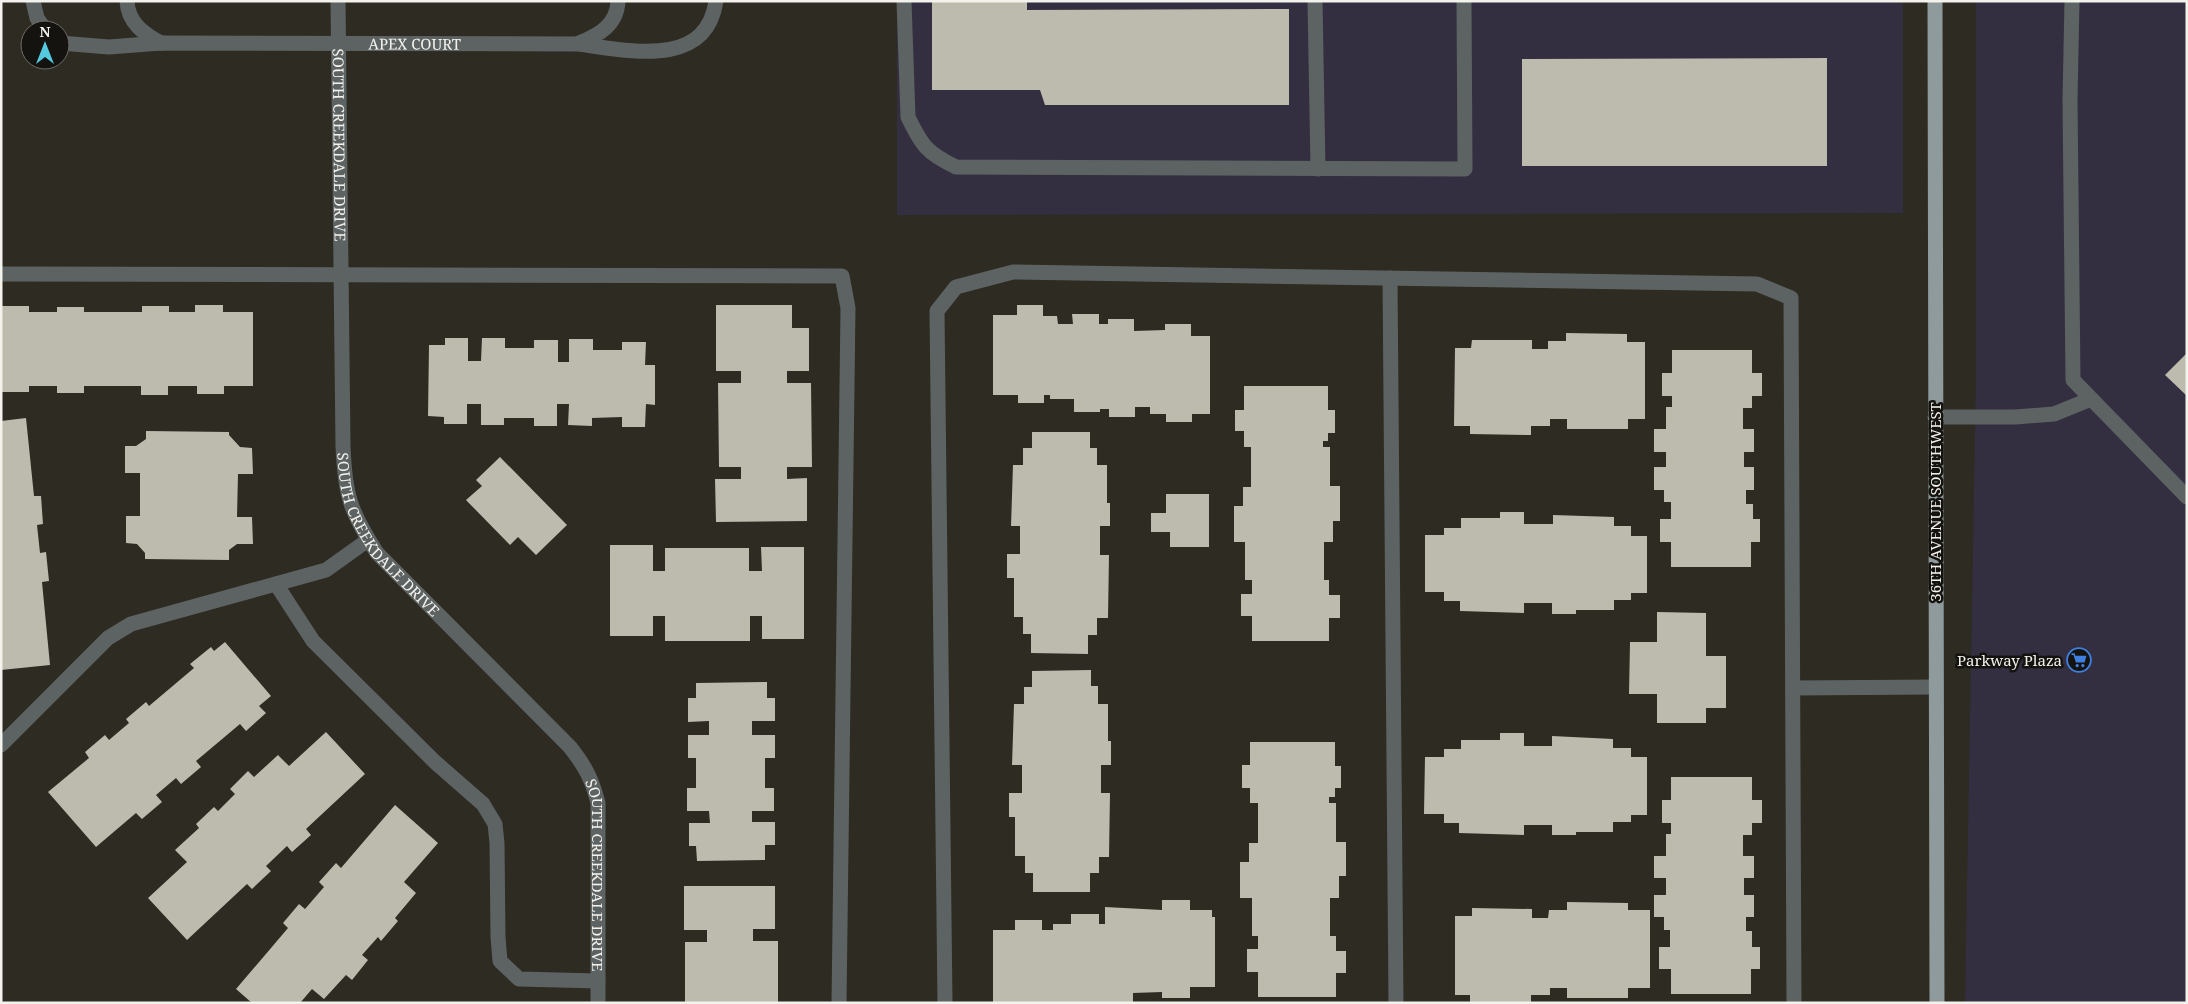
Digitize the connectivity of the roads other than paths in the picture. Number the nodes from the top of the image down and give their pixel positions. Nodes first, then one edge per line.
1 (33, 1) edge
2 (127, 1) edge
3 (338, 1) edge
4 (618, 1) edge
5 (716, 1) edge
6 (904, 1) edge
7 (1315, 1) edge
8 (1464, 1) edge
9 (1936, 1) edge
10 (2072, 1) edge
11 (38, 20) edge
12 (162, 43) junction
13 (339, 43) junction
14 (70, 44) edge
15 (578, 44) junction
16 (1318, 169) junction
17 (1, 274) edge
18 (341, 274) junction
19 (1390, 278) junction
20 (2091, 399) junction
21 (1935, 416) junction
22 (2187, 496) edge
23 (368, 540) junction
24 (276, 584) junction
25 (1792, 688) junction
26 (1936, 688) junction
27 (1, 745) edge
28 (598, 981) junction
29 (598, 1003) edge
30 (839, 1003) edge
31 (945, 1003) edge
32 (1396, 1003) edge
33 (1794, 1003) edge
34 (1937, 1003) edge

1 - 11 street
2 - 12 street
3 - 13 street, SOUTH CREEKDALE DRIVE
4 - 15 street, APEX COURT
5 - 15 street, APEX COURT
6 - 16 street
7 - 16 street
8 - 16 street
9 - 21 main road, 36TH AVENUE SOUTHWEST
10 - 20 street
12 - 13 street, APEX COURT
12 - 14 street, APEX COURT
13 - 15 street, APEX COURT
13 - 18 street, SOUTH CREEKDALE DRIVE
17 - 18 street
18 - 23 street, SOUTH CREEKDALE DRIVE
18 - 30 street
19 - 25 street
19 - 31 street
19 - 32 street
20 - 21 street
20 - 22 street
21 - 26 main road, 36TH AVENUE SOUTHWEST
23 - 24 street
23 - 28 street, SOUTH CREEKDALE DRIVE
24 - 27 street
24 - 28 street
25 - 26 street
25 - 33 street
26 - 34 main road, 36TH AVENUE SOUTHWEST
28 - 29 street, SOUTH CREEKDALE DRIVE

